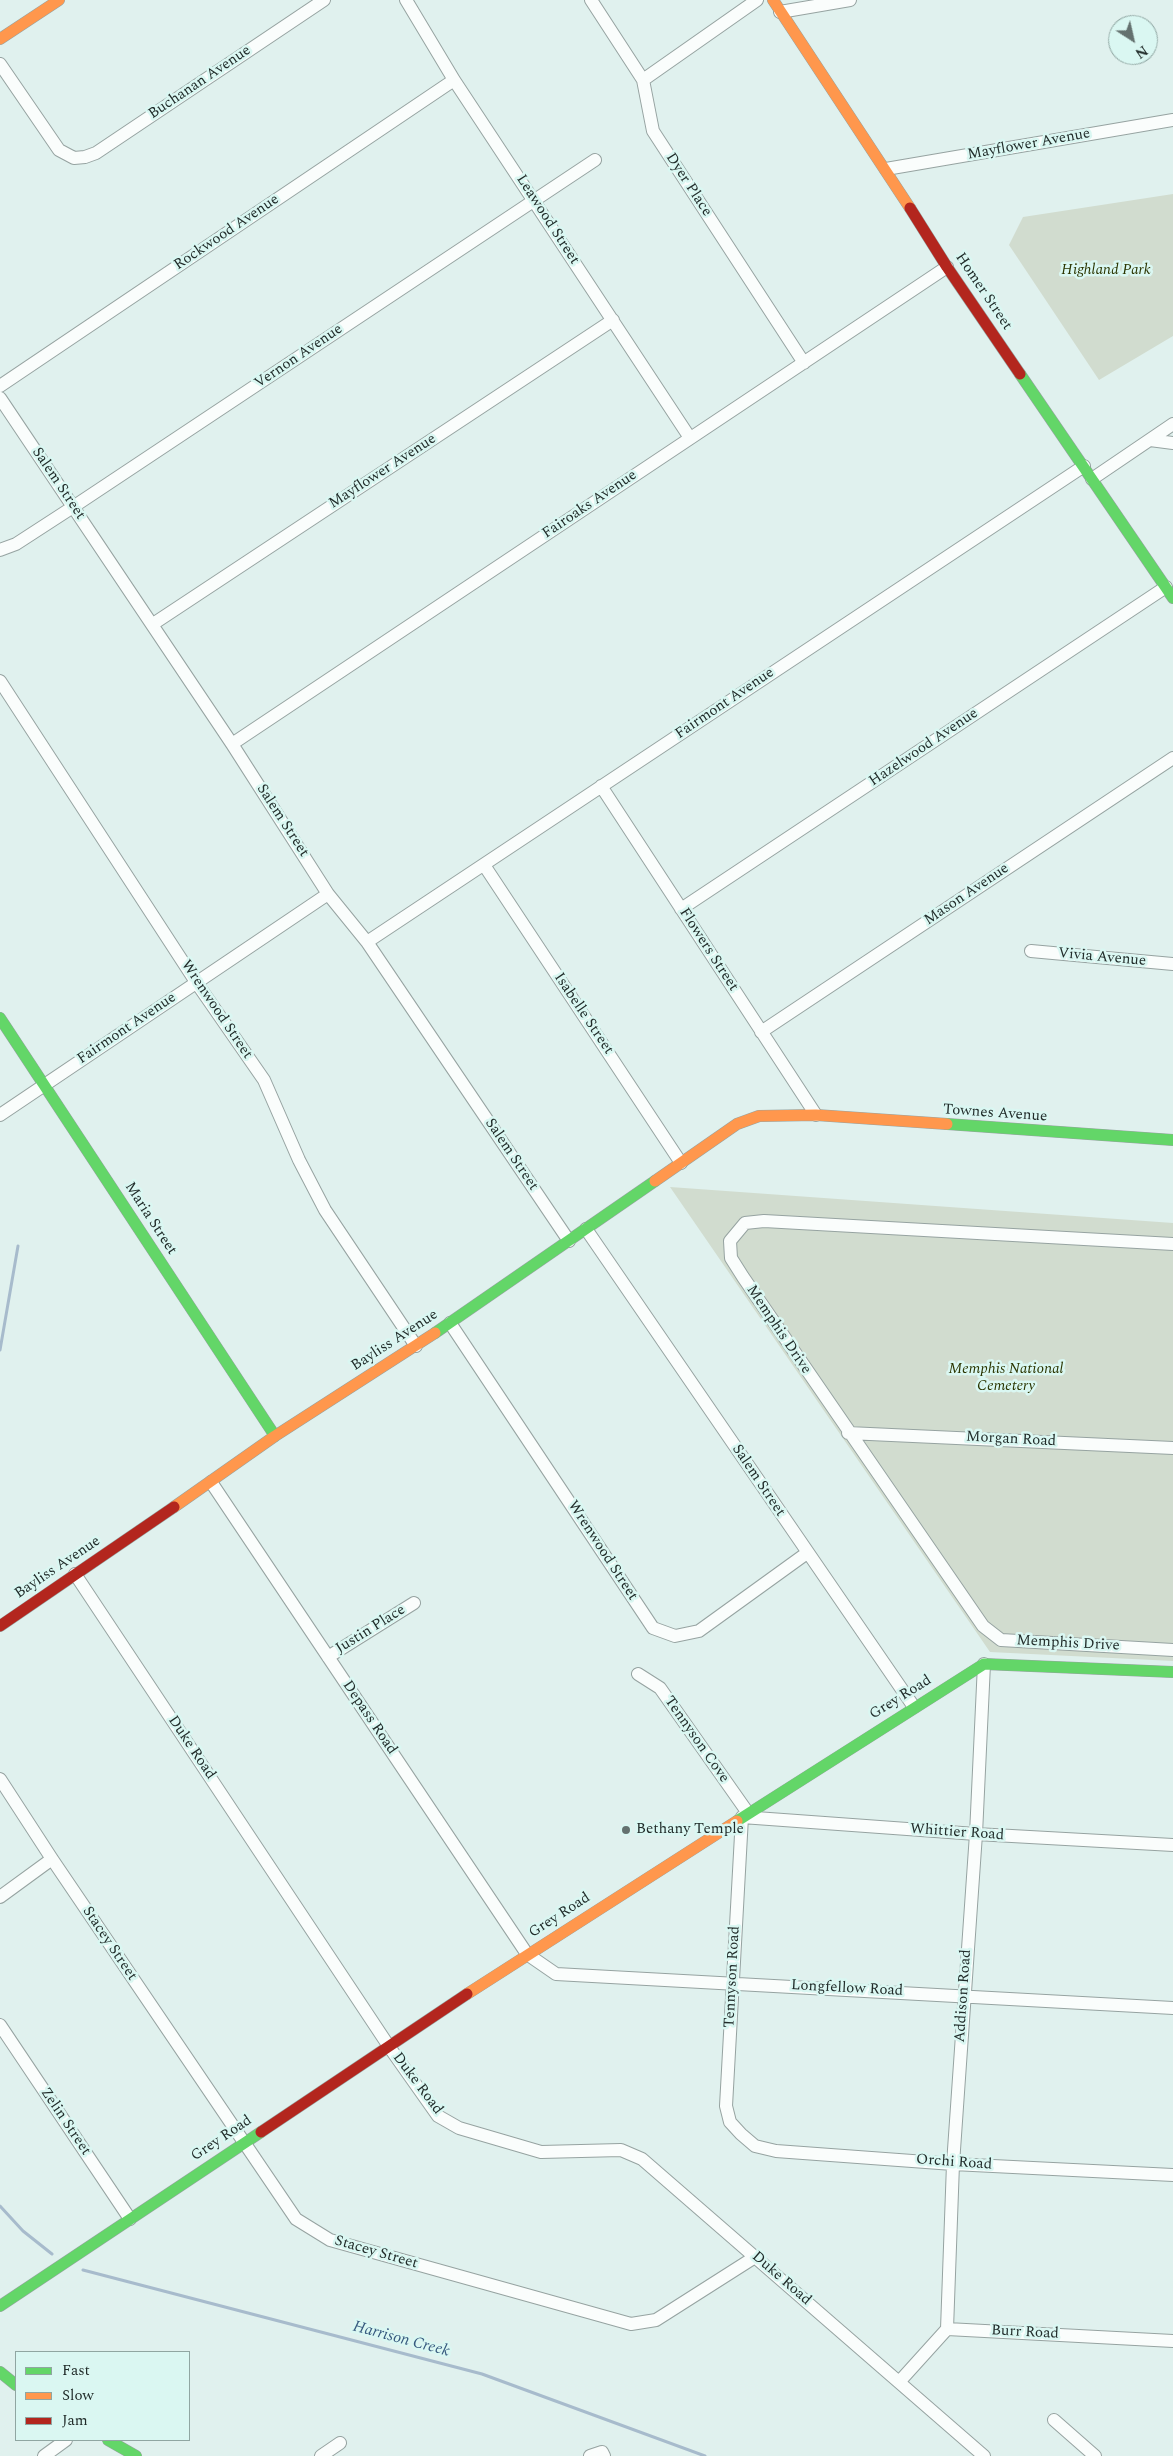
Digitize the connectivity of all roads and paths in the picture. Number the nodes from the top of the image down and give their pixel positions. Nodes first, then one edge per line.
1 (59, 0) edge
2 (324, 0) edge
3 (406, 0) edge
4 (591, 0) edge
5 (757, 0) edge
6 (773, 0) edge
7 (850, 0) edge
8 (780, 12) junction
9 (0, 39) edge
10 (0, 64) edge
11 (454, 80) junction
12 (643, 80) junction
13 (1173, 120) edge
14 (595, 160) dead end
15 (886, 169) junction
16 (534, 201) junction
17 (947, 267) junction
18 (613, 320) junction
19 (804, 363) junction
20 (0, 386) edge
21 (0, 398) edge
22 (1173, 424) edge
23 (690, 438) junction
24 (1150, 440) junction
25 (1173, 443) edge
26 (1084, 466) junction
27 (1092, 479) junction
28 (74, 507) junction
29 (0, 550) edge
30 (1169, 593) edge
31 (153, 624) junction
32 (0, 681) edge
33 (232, 744) junction
34 (1173, 758) edge
35 (601, 786) junction
36 (484, 865) junction
37 (328, 894) junction
38 (682, 908) junction
39 (367, 942) junction
40 (1031, 952) dead end
41 (1173, 964) edge
42 (196, 982) junction
43 (0, 1018) edge
44 (761, 1032) junction
45 (44, 1086) junction
46 (0, 1115) edge
47 (816, 1115) junction
48 (1173, 1140) edge
49 (681, 1163) junction
50 (586, 1229) junction
51 (569, 1241) junction
52 (1173, 1244) edge
53 (450, 1323) junction
54 (416, 1346) junction
55 (848, 1433) junction
56 (275, 1436) junction
57 (1173, 1448) edge
58 (211, 1482) junction
59 (807, 1553) junction
60 (75, 1574) junction
61 (414, 1603) dead end
62 (0, 1626) edge
63 (1173, 1650) edge
64 (328, 1657) junction
65 (984, 1664) junction
66 (1173, 1672) edge
67 (638, 1674) dead end
68 (914, 1707) junction
69 (0, 1779) edge
70 (745, 1815) junction
71 (976, 1834) junction
72 (1173, 1845) edge
73 (52, 1860) junction
74 (0, 1897) edge
75 (528, 1954) junction
76 (732, 1982) junction
77 (964, 1995) junction
78 (1173, 2008) edge
79 (0, 2025) edge
80 (390, 2048) junction
81 (740, 2134) joint
82 (244, 2142) junction
83 (953, 2164) junction
84 (1173, 2175) edge
85 (130, 2219) junction
86 (755, 2257) junction
87 (0, 2306) edge
88 (947, 2330) junction
89 (1173, 2341) edge
90 (0, 2372) edge
91 (900, 2381) junction
92 (15, 2384) edge
93 (1054, 2420) dead end
94 (65, 2441) edge
95 (110, 2441) edge
96 (340, 2443) dead end
97 (44, 2456) edge
98 (136, 2456) edge
99 (321, 2456) edge
100 (984, 2456) edge
101 (1095, 2456) edge

1 - 9 street
2 - 10 street, Buchanan Avenue
3 - 11 street, Leawood Street
4 - 12 street, Dyer Place
5 - 12 street
6 - 8 street, Homer Street
7 - 8 street
8 - 15 street, Homer Street
11 - 16 street, Leawood Street
11 - 20 street, Rockwood Avenue
12 - 19 street, Dyer Place
13 - 15 street, Mayflower Avenue
14 - 16 street, Vernon Avenue
15 - 17 street, Homer Street
16 - 18 street, Leawood Street
16 - 28 street, Vernon Avenue
17 - 19 street, Fairoaks Avenue
17 - 26 street, Homer Street
18 - 23 street, Leawood Street
18 - 31 street, Mayflower Avenue
19 - 23 street, Fairoaks Avenue
21 - 28 street, Salem Street
22 - 24 street
23 - 33 street, Fairoaks Avenue
24 - 25 street
24 - 27 street
26 - 27 street, Homer Street
26 - 35 street, Fairmont Avenue
27 - 30 street, Homer Street
28 - 29 street, Vernon Avenue
28 - 31 street, Salem Street
30 - 38 street, Hazelwood Avenue
31 - 33 street, Salem Street
32 - 42 street, Wrenwood Street
33 - 37 street, Salem Street
34 - 44 street, Mason Avenue
35 - 36 street, Fairmont Avenue
35 - 38 street, Flowers Street
36 - 39 street, Fairmont Avenue
36 - 49 street, Isabelle Street
37 - 39 street, Salem Street
37 - 42 street, Fairmont Avenue
38 - 44 street, Flowers Street
39 - 51 street, Salem Street
40 - 41 street, Vivia Avenue
42 - 45 street, Fairmont Avenue
42 - 54 street, Wrenwood Street
43 - 45 street, Maria Street
44 - 47 street, Flowers Street
45 - 46 street, Fairmont Avenue
45 - 56 street, Maria Street
47 - 48 street, Townes Avenue
47 - 49 street, Bayliss Avenue
49 - 50 street, Bayliss Avenue
50 - 51 street, Bayliss Avenue
50 - 59 street, Salem Street
51 - 53 street, Bayliss Avenue
52 - 55 street, Memphis Drive
53 - 54 street, Bayliss Avenue
53 - 59 street, Wrenwood Street
54 - 56 street, Bayliss Avenue
55 - 57 street, Morgan Road
55 - 63 street, Memphis Drive
56 - 58 street, Bayliss Avenue
58 - 60 street, Bayliss Avenue
58 - 64 street, Depass Road
59 - 68 street, Salem Street
60 - 62 street, Bayliss Avenue
60 - 80 street, Duke Road
61 - 64 street, Justin Place
64 - 75 street, Depass Road
65 - 66 street
65 - 68 street, Grey Road
65 - 71 street, Addison Road
67 - 70 street, Tennyson Cove
68 - 70 street, Grey Road
69 - 73 street, Stacey Street
70 - 71 street, Whittier Road
70 - 75 street, Grey Road
70 - 76 street, Tennyson Road
71 - 72 street, Whittier Road
71 - 77 street, Addison Road
73 - 74 street
73 - 82 street, Stacey Street
75 - 76 street, Longfellow Road
75 - 80 street, Grey Road
76 - 77 street, Longfellow Road
76 - 81 street, Tennyson Road
77 - 78 street, Longfellow Road
77 - 83 street, Addison Road
79 - 85 street, Zelin Street
80 - 82 street, Grey Road
80 - 86 street, Duke Road
81 - 83 street, Orchi Road
82 - 85 street, Grey Road
82 - 86 street, Stacey Street
83 - 84 street, Orchi Road
83 - 88 street, Addison Road
85 - 87 street, Grey Road
86 - 91 street, Duke Road
88 - 89 street, Burr Road
88 - 91 street
90 - 92 street
91 - 100 street, Duke Road
93 - 101 street
94 - 97 street
95 - 98 street
96 - 99 street

